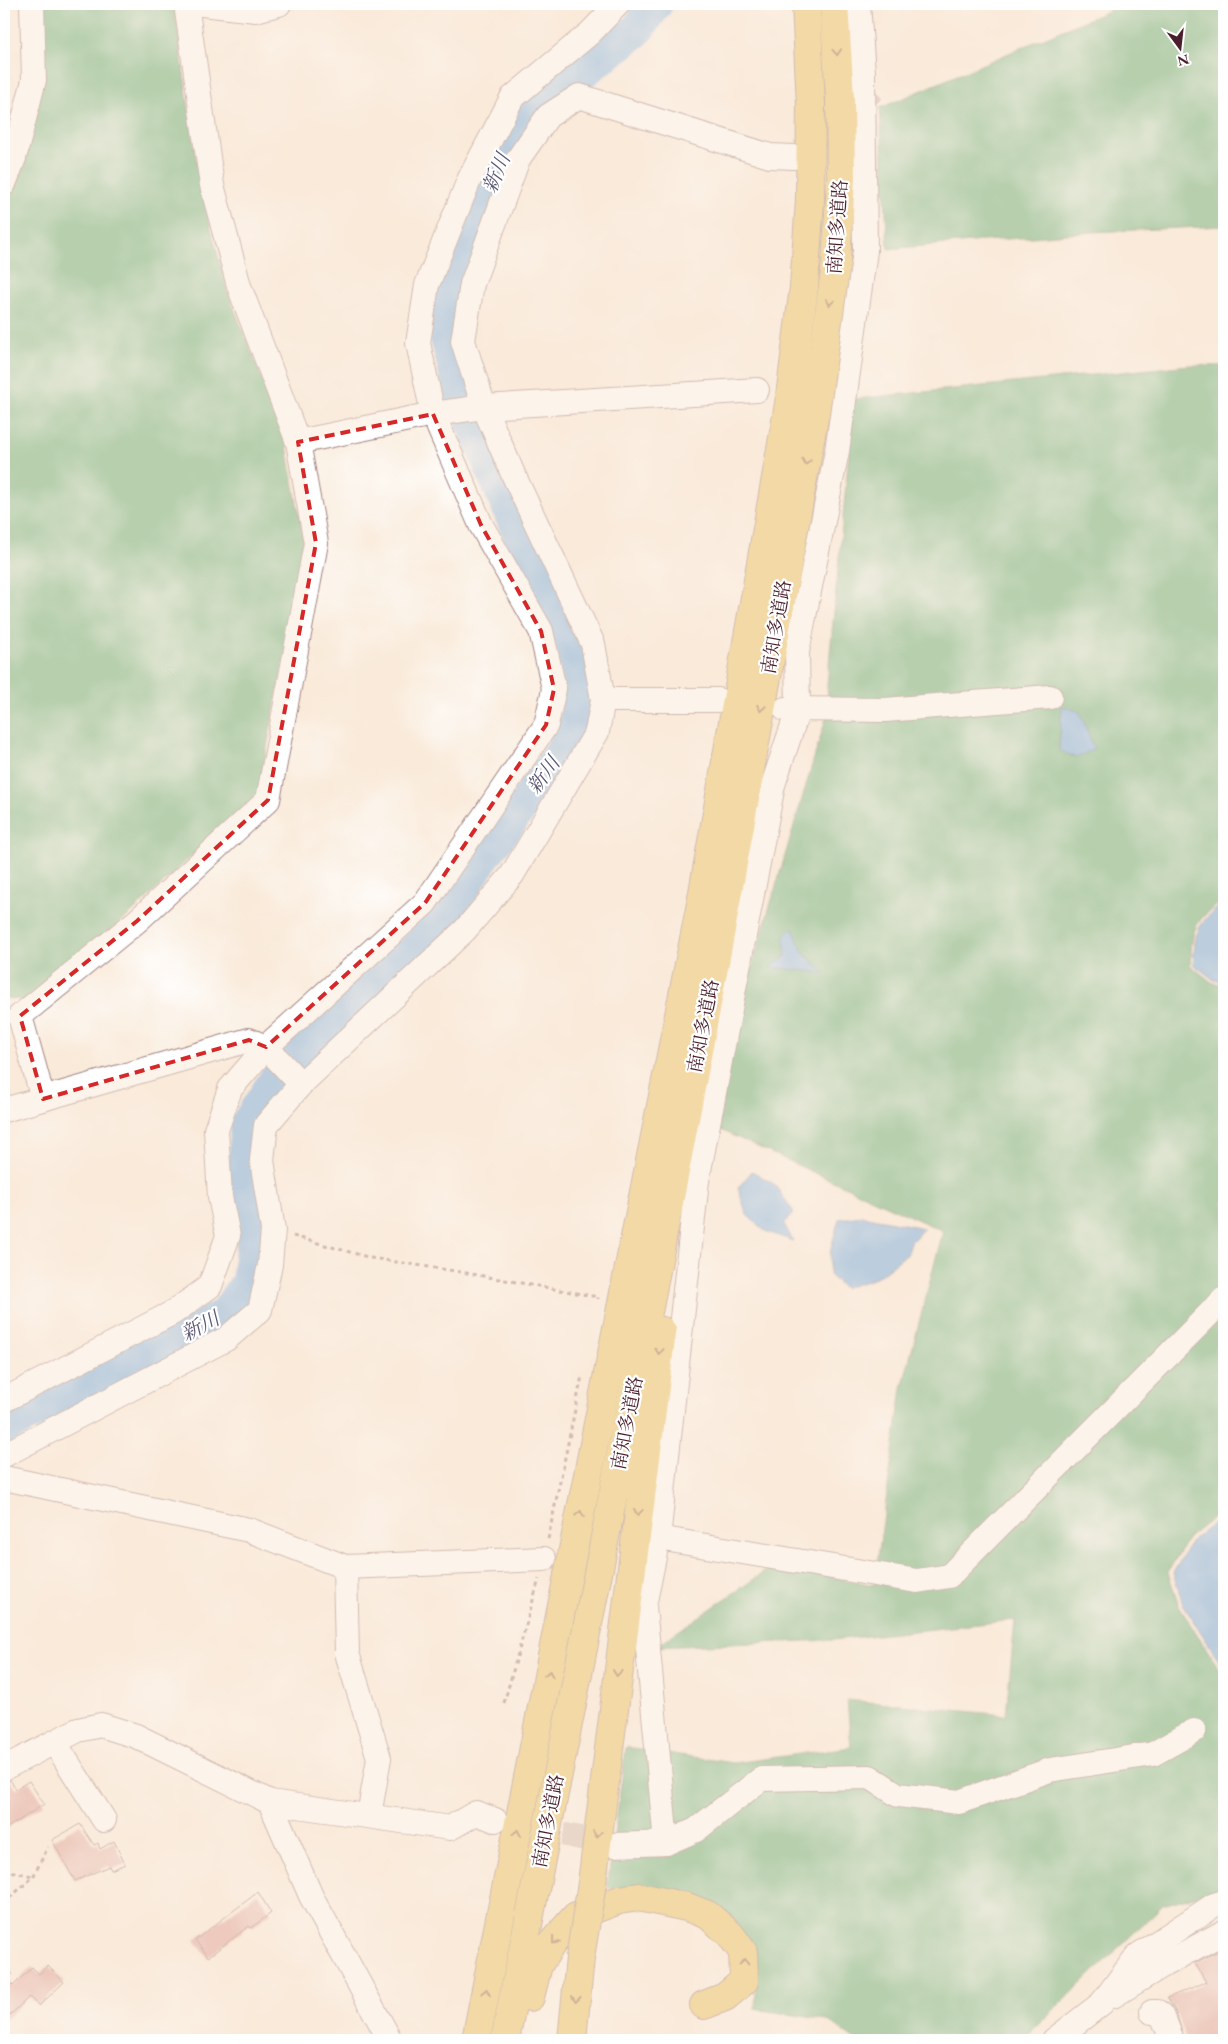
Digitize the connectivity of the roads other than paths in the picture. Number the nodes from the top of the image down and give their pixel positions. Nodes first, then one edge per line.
1 (32, 4) edge
2 (186, 4) edge
3 (202, 4) edge
4 (279, 4) edge
5 (618, 4) edge
6 (806, 4) edge
7 (834, 4) edge
8 (858, 4) edge
9 (794, 157) tunnel mouth
10 (4, 184) edge
11 (757, 390) dead end
12 (484, 407) junction
13 (433, 414) junction
14 (298, 442) junction
15 (1050, 697) dead end
16 (603, 700) junction
17 (718, 700) dead end
18 (792, 710) junction
19 (266, 1047) junction
20 (301, 1084) junction
21 (43, 1099) junction
22 (4, 1110) edge
23 (668, 1199) junction
24 (1224, 1299) edge
25 (4, 1400) edge
26 (4, 1454) edge
27 (4, 1478) edge
28 (658, 1538) junction
29 (544, 1560) road end
30 (345, 1567) junction
31 (1194, 1732) dead end
32 (55, 1742) junction
33 (4, 1768) edge
34 (270, 1802) junction
35 (370, 1816) junction
36 (104, 1820) dead end
37 (495, 1820) dead end
38 (666, 1843) junction
39 (614, 1844) tunnel mouth
40 (1224, 1902) edge
41 (1224, 1932) edge
42 (1102, 2003) junction
43 (704, 2005) dead end
44 (1152, 2012) dead end
45 (390, 2040) edge
46 (476, 2040) edge
47 (504, 2040) edge
48 (520, 2040) edge
49 (572, 2040) edge
50 (1054, 2040) edge
51 (1172, 2040) edge

1 - 10 street
2 - 14 street
3 - 4 street
5 - 13 street
46 -> 6 highway, 南知多道路
7 -> 23 highway, 南知多道路
8 - 18 street
9 - 12 street
11 - 12 street
12 - 13 street
12 - 16 street
13 - 14 street
13 - 19 street
14 - 21 street
15 - 18 street
16 - 17 street
16 - 20 street
18 - 28 street
19 - 20 street
19 - 21 street
19 - 25 street
20 - 26 street
21 - 22 street
23 - 47 highway, 南知多道路
23 -> 49 highway, bridge
24 - 28 street
27 - 30 street
28 - 38 street
29 - 30 street
30 - 35 street
31 - 38 street
32 - 33 street
32 - 34 street
32 - 36 street
34 - 35 street
34 - 45 street
35 - 37 street
38 - 39 street
40 - 42 street
41 - 42 street
42 - 50 street
43 -> 48 highway
44 - 51 street

